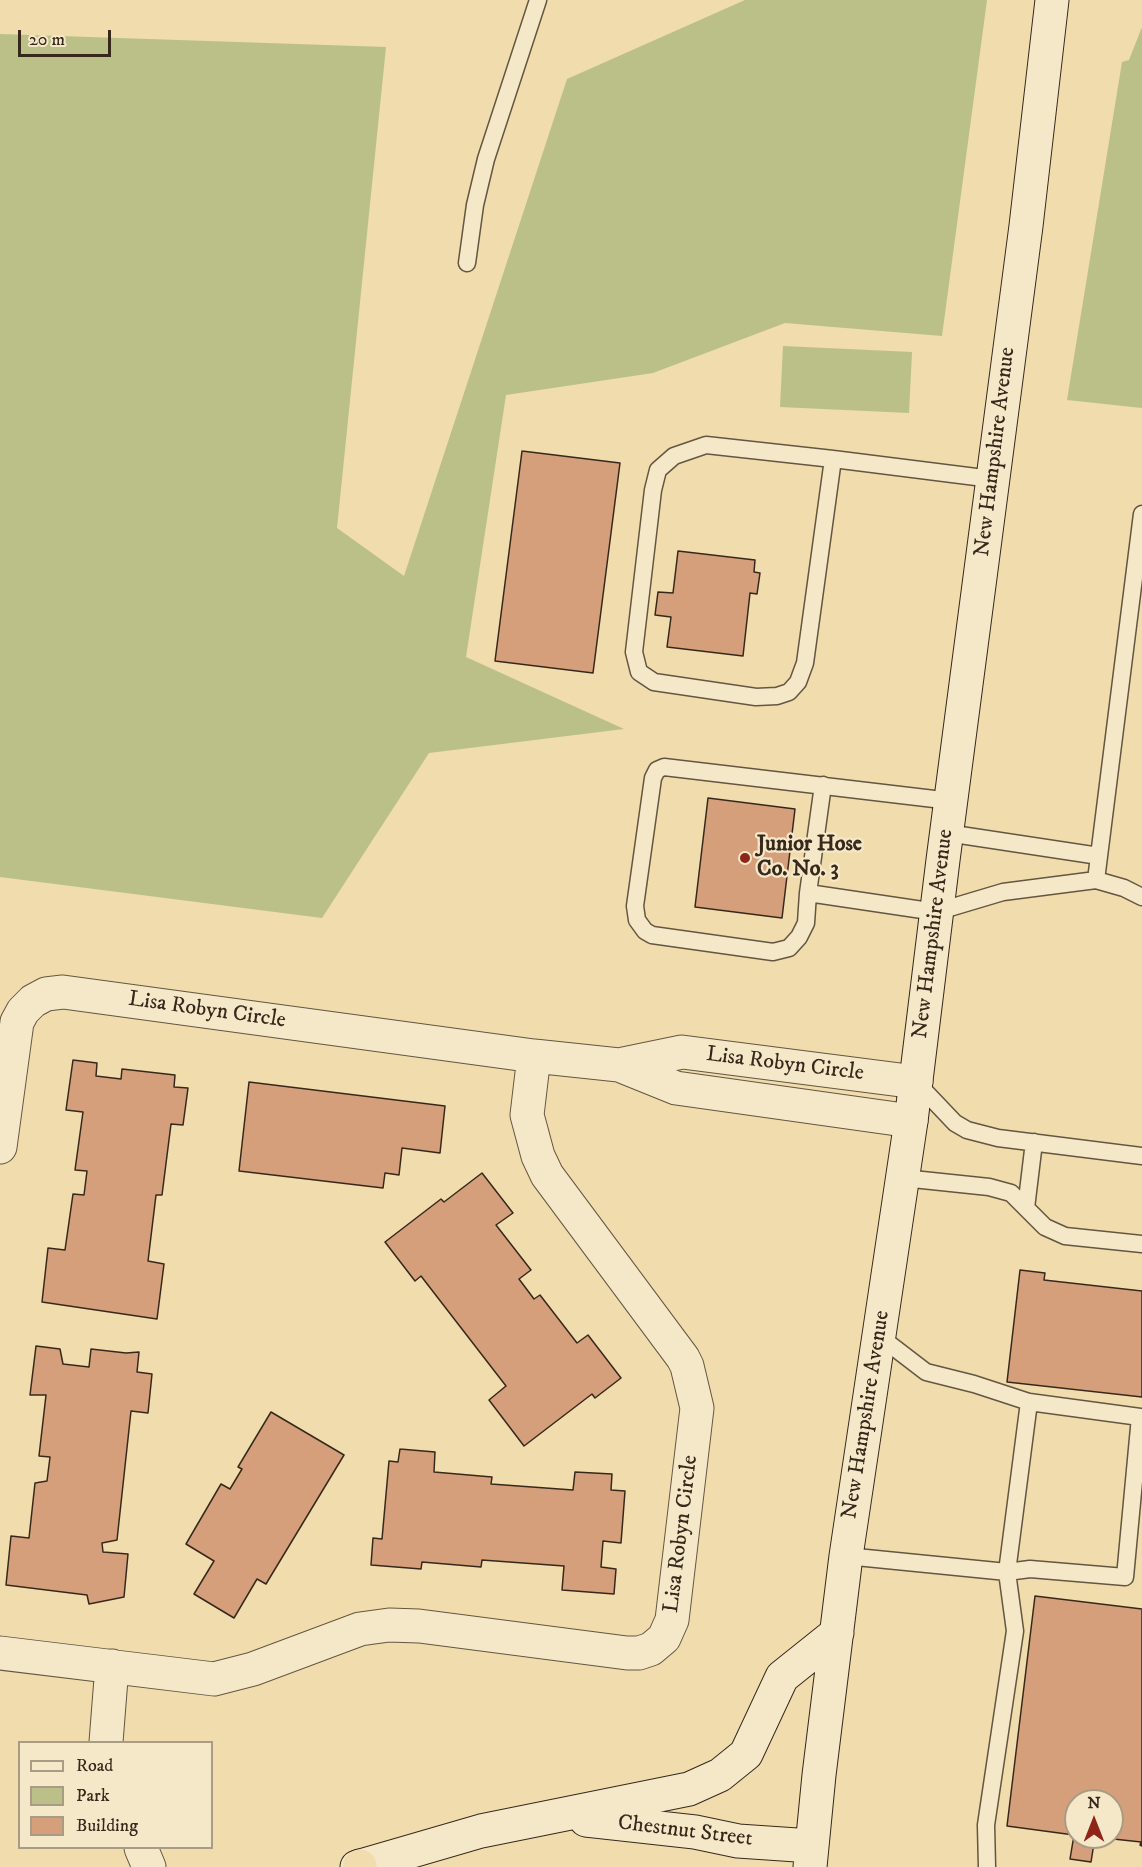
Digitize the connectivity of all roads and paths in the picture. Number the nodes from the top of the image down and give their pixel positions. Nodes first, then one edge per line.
1 (538, 0) edge
2 (1052, 0) edge
3 (467, 263) dead end
4 (832, 459) junction
5 (992, 479) junction
6 (1142, 514) edge
7 (823, 785) junction
8 (951, 801) junction
9 (947, 833) junction
10 (1099, 856) junction
11 (1096, 880) junction
12 (808, 893) junction
13 (1142, 897) edge
14 (936, 912) junction
15 (534, 1056) junction
16 (619, 1065) junction
17 (916, 1082) junction
18 (911, 1121) junction
19 (1034, 1142) junction
20 (0, 1147) edge
21 (1142, 1156) edge
22 (903, 1178) junction
23 (1026, 1208) junction
24 (1142, 1244) edge
25 (879, 1336) junction
26 (1029, 1402) junction
27 (846, 1556) junction
28 (1006, 1572) junction
29 (837, 1633) junction
30 (0, 1653) edge
31 (112, 1666) junction
32 (106, 1741) edge
33 (558, 1816) junction
34 (141, 1849) edge
35 (811, 1857) edge
36 (149, 1867) edge
37 (359, 1867) edge
38 (987, 1867) edge

1 - 3 lane
2 - 5 street, New Hampshire Avenue
4 - 4 lane
4 - 5 lane
5 - 8 street, New Hampshire Avenue
6 - 10 lane
7 - 8 lane
7 - 12 lane
7 - 12 lane
8 - 9 street, New Hampshire Avenue
9 - 10 lane
9 - 14 street, New Hampshire Avenue
10 - 11 lane
11 - 13 lane
11 - 14 lane
12 - 14 lane
14 - 17 street, New Hampshire Avenue
15 - 16 street, Lisa Robyn Circle
15 - 20 street, Lisa Robyn Circle
15 - 31 street, Lisa Robyn Circle
16 - 17 street, Lisa Robyn Circle
16 - 18 street, Lisa Robyn Circle
17 - 18 street, New Hampshire Avenue
17 - 19 lane
18 - 22 street, New Hampshire Avenue
19 - 21 lane
19 - 23 lane
22 - 23 lane
22 - 25 street, New Hampshire Avenue
23 - 24 lane
25 - 26 lane
25 - 27 street, New Hampshire Avenue
26 - 28 lane
26 - 28 lane
27 - 28 lane
27 - 29 street, New Hampshire Avenue
28 - 38 lane
29 - 33 street, Chestnut Street
29 - 35 street, New Hampshire Avenue
30 - 31 street, Lisa Robyn Circle
31 - 32 street
33 - 35 street, Chestnut Street
33 - 37 street, Chestnut Street
34 - 36 street

